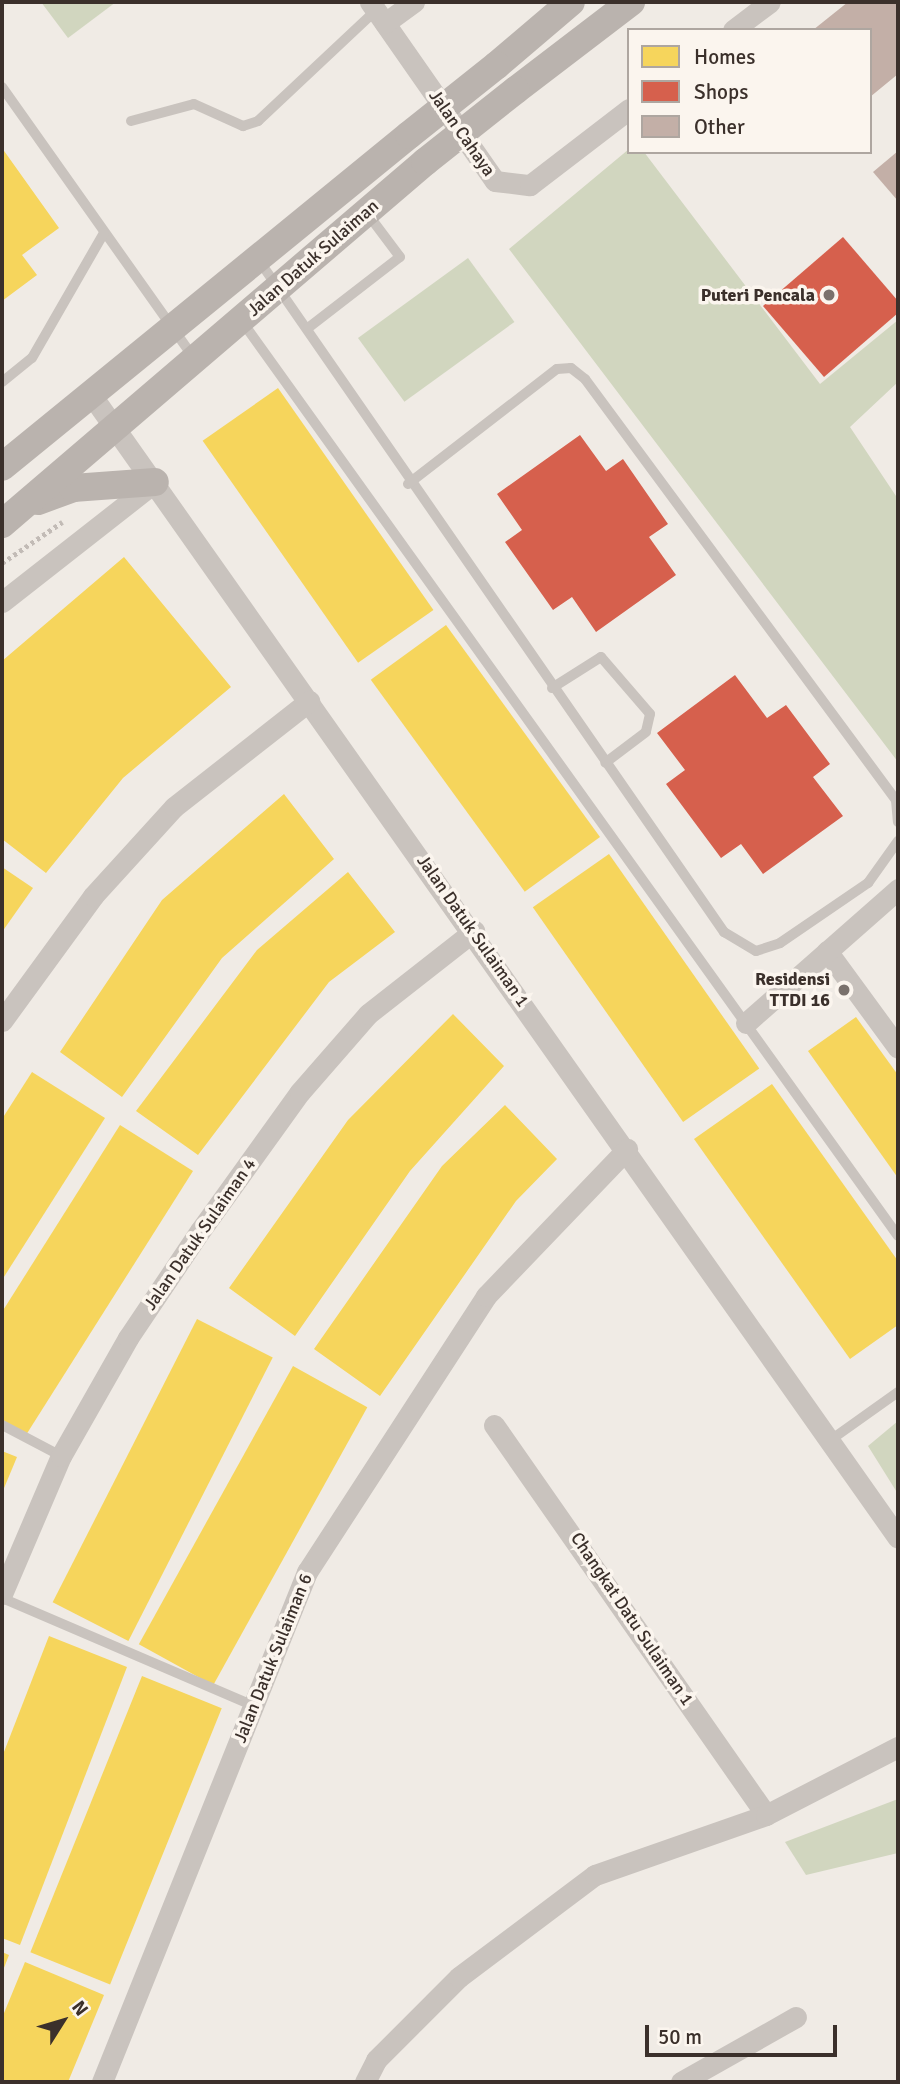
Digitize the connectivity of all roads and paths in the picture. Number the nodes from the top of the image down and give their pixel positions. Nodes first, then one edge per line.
1 (414, 2) edge
2 (571, 2) edge
3 (631, 2) edge
4 (769, 2) edge
5 (377, 11) edge
6 (736, 28) edge
7 (2, 87) edge
8 (627, 111) edge
9 (131, 121) dead end
10 (366, 212) junction
11 (104, 233) junction
12 (257, 258) junction
13 (278, 287) junction
14 (241, 320) junction
15 (308, 328) junction
16 (172, 329) junction
17 (195, 359) junction
18 (2, 382) edge
19 (90, 393) junction
20 (115, 428) junction
21 (2, 467) edge
22 (155, 482) junction
23 (408, 484) junction
24 (74, 514) dead end
25 (11, 516) edge
26 (2, 563) edge
27 (2, 603) edge
28 (552, 688) junction
29 (309, 701) junction
30 (605, 763) junction
31 (898, 822) edge
32 (898, 841) edge
33 (898, 889) edge
34 (474, 931) junction
35 (827, 951) junction
36 (2, 1021) edge
37 (746, 1023) junction
38 (898, 1048) edge
39 (628, 1149) junction
40 (898, 1236) edge
41 (898, 1392) edge
42 (2, 1425) edge
43 (494, 1425) dead end
44 (832, 1439) junction
45 (61, 1456) junction
46 (898, 1538) edge
47 (2, 1596) edge
48 (252, 1705) junction
49 (898, 1747) edge
50 (766, 1815) junction
51 (796, 2017) dead end
52 (103, 2082) edge
53 (365, 2082) edge
54 (681, 2082) edge

1 - 5 street
2 - 12 main road, Jalan Datuk Sulaiman, bridge
3 - 10 main road, Jalan Datuk Sulaiman, bridge
4 - 6 street
5 - 8 street, Jalan Cahaya
5 - 9 lane
7 - 11 lane
10 - 13 main road, Jalan Datuk Sulaiman
10 - 15 lane
11 - 16 lane
11 - 18 lane
12 - 13 lane
12 - 16 main road, Jalan Datuk Sulaiman
13 - 14 main road, Jalan Datuk Sulaiman
13 - 15 lane
14 - 17 main road, Jalan Datuk Sulaiman
14 - 37 lane
15 - 23 lane
16 - 17 lane
16 - 19 main road, Jalan Datuk Sulaiman
17 - 20 main road, Jalan Datuk Sulaiman
19 - 20 street, Jalan Datuk Sulaiman 1
19 - 21 main road, Jalan Datuk Sulaiman
20 - 22 street, Jalan Datuk Sulaiman 1
20 - 25 main road, Jalan Datuk Sulaiman
22 - 25 main road
22 - 27 street
22 - 29 street, Jalan Datuk Sulaiman 1
23 - 28 lane
23 - 31 lane
24 - 26 path
28 - 30 lane
28 - 30 lane
29 - 34 street, Jalan Datuk Sulaiman 1
29 - 36 street
30 - 32 lane
33 - 35 street
34 - 39 street, Jalan Datuk Sulaiman 1
34 - 45 street, Jalan Datuk Sulaiman 4
35 - 37 street
35 - 38 street
37 - 40 lane
39 - 44 street, Jalan Datuk Sulaiman 1
39 - 48 street, Jalan Datuk Sulaiman 6
41 - 44 lane
42 - 45 lane
43 - 50 street, Changkat Datu Sulaiman 1
44 - 46 street, Jalan Datuk Sulaiman 1
45 - 47 street, Jalan Datuk Sulaiman 4
47 - 48 lane
48 - 52 street, Jalan Datuk Sulaiman 6
49 - 50 street
50 - 53 street
51 - 54 street

